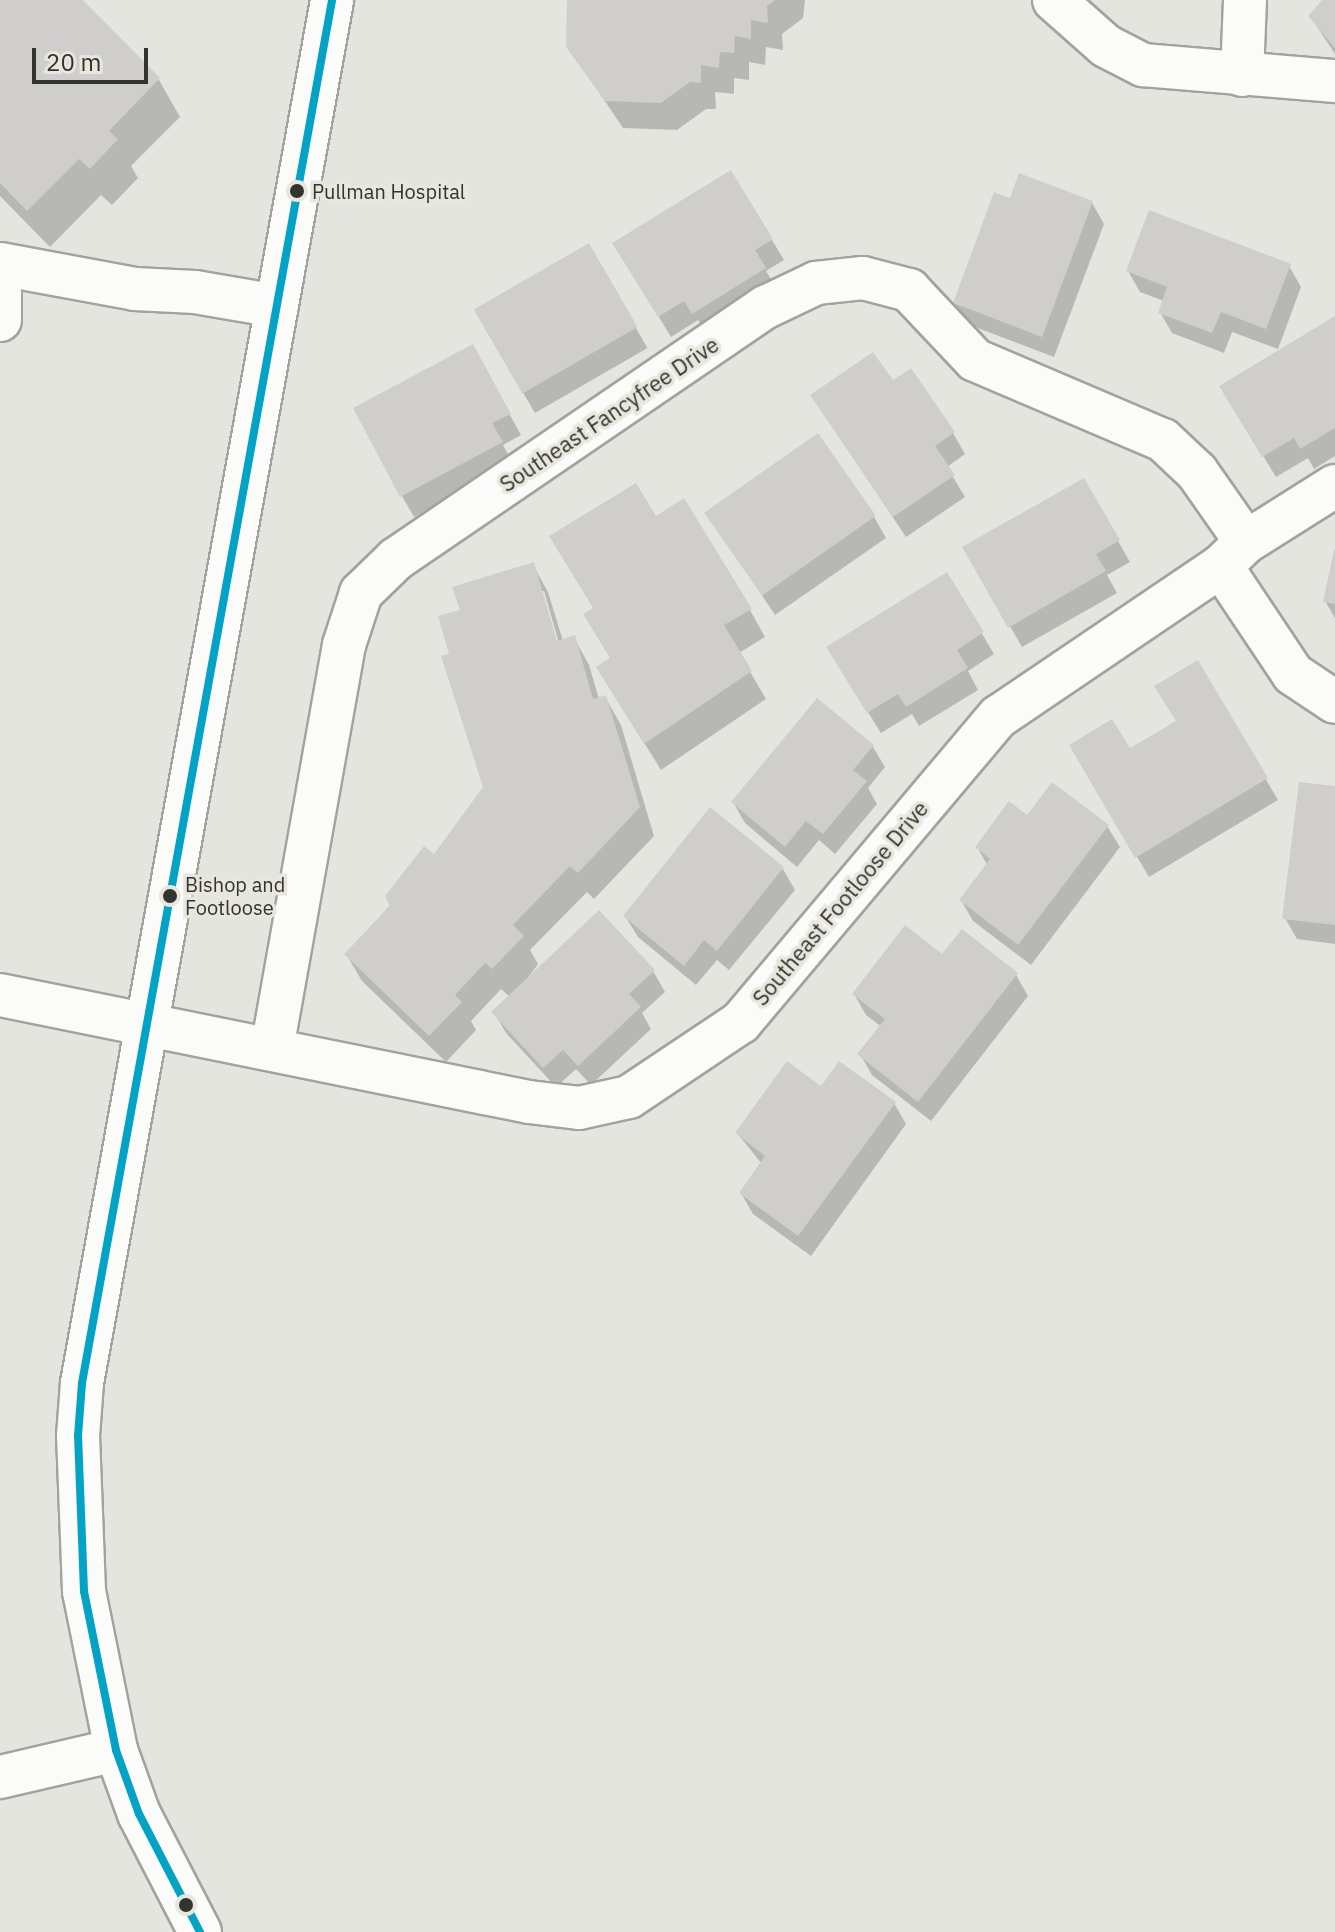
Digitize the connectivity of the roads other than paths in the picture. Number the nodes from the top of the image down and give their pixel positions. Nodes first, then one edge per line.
1 (332, 0) edge
2 (1054, 0) edge
3 (1245, 0) edge
4 (1242, 75) junction
5 (1335, 81) edge
6 (0, 264) edge
7 (0, 292) edge
8 (277, 306) junction
9 (0, 320) edge
10 (1335, 486) edge
11 (1233, 554) junction
12 (1335, 702) edge
13 (0, 995) edge
14 (146, 1025) junction
15 (272, 1049) junction
16 (116, 1750) junction
17 (0, 1777) edge
18 (200, 1932) edge

1 - 8 street
2 - 4 street
3 - 4 street
4 - 5 street
6 - 8 street
7 - 9 street
8 - 14 street
10 - 11 street, Southeast Footloose Drive
11 - 12 street, Southeast Fancyfree Drive
11 - 15 street, Southeast Footloose Drive
11 - 15 street, Southeast Fancyfree Drive
13 - 14 street, Southeast Footloose Drive
14 - 15 street, Southeast Footloose Drive
14 - 16 street
16 - 17 street
16 - 18 street

